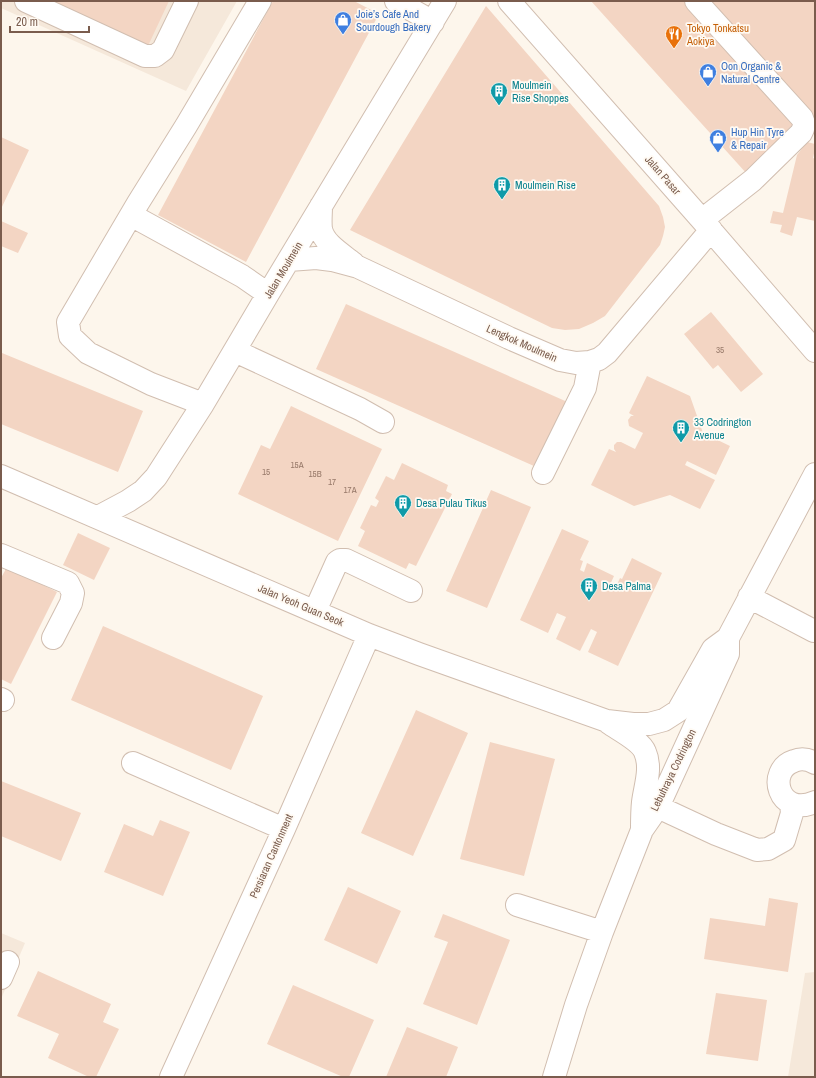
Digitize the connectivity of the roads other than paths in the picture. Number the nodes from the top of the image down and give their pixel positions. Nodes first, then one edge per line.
1 (26, 1) edge
2 (187, 1) edge
3 (260, 1) edge
4 (396, 1) edge
5 (445, 1) edge
6 (509, 1) edge
7 (696, 1) edge
8 (433, 22) junction
9 (321, 206) junction
10 (132, 214) junction
11 (707, 225) junction
12 (289, 260) junction
13 (358, 268) junction
14 (268, 294) junction
15 (235, 351) junction
16 (815, 351) edge
17 (590, 362) junction
18 (203, 404) junction
19 (383, 422) dead end
20 (543, 473) dead end
21 (815, 474) edge
22 (1, 476) edge
23 (98, 517) junction
24 (1, 555) edge
25 (411, 591) dead end
26 (749, 597) junction
27 (315, 611) junction
28 (369, 635) junction
29 (815, 636) edge
30 (53, 638) dead end
31 (728, 638) junction
32 (607, 721) junction
33 (133, 763) dead end
34 (815, 763) edge
35 (815, 802) edge
36 (791, 804) junction
37 (658, 807) junction
38 (284, 830) junction
39 (642, 830) junction
40 (517, 905) dead end
41 (602, 932) junction
42 (171, 1077) edge
43 (554, 1077) edge

1 - 2 street
3 - 10 street
4 - 8 street
5 - 8 street, Jalan Moulmein
6 - 11 street, Jalan Pasar
7 - 11 street, Lengkok Moulmein
8 - 9 street, Jalan Moulmein
9 - 12 street, Jalan Moulmein
9 - 13 street, Lengkok Moulmein
10 - 14 street
10 - 18 street
11 - 16 street, Jalan Pasar
11 - 17 street, Lengkok Moulmein
12 - 13 street, Lengkok Moulmein
12 - 14 street, Jalan Moulmein
13 - 17 street, Lengkok Moulmein
14 - 15 street, Jalan Moulmein
15 - 18 street, Jalan Moulmein
15 - 19 street
17 - 20 street
18 - 23 street, Jalan Moulmein
21 - 26 street, Lebuhraya Codrington
22 - 23 street, Jalan Yeoh Guan Seok
23 - 27 street, Jalan Yeoh Guan Seok
24 - 30 street
25 - 27 street
26 - 29 street
26 - 31 street, Lebuhraya Codrington
27 - 28 street, Jalan Yeoh Guan Seok
28 - 32 street, Jalan Yeoh Guan Seok
28 - 38 street, Persiaran Cantonment
31 - 32 street, Jalan Yeoh Guan Seok
31 - 37 street, Lebuhraya Codrington
32 - 39 street, Jalan Yeoh Guan Seok
33 - 38 street
34 - 36 street
35 - 36 street
36 - 37 street
37 - 39 street, Lebuhraya Codrington
38 - 42 street, Persiaran Cantonment
39 - 41 street, Lebuhraya Codrington
40 - 41 street
41 - 43 street, Lebuhraya Codrington

